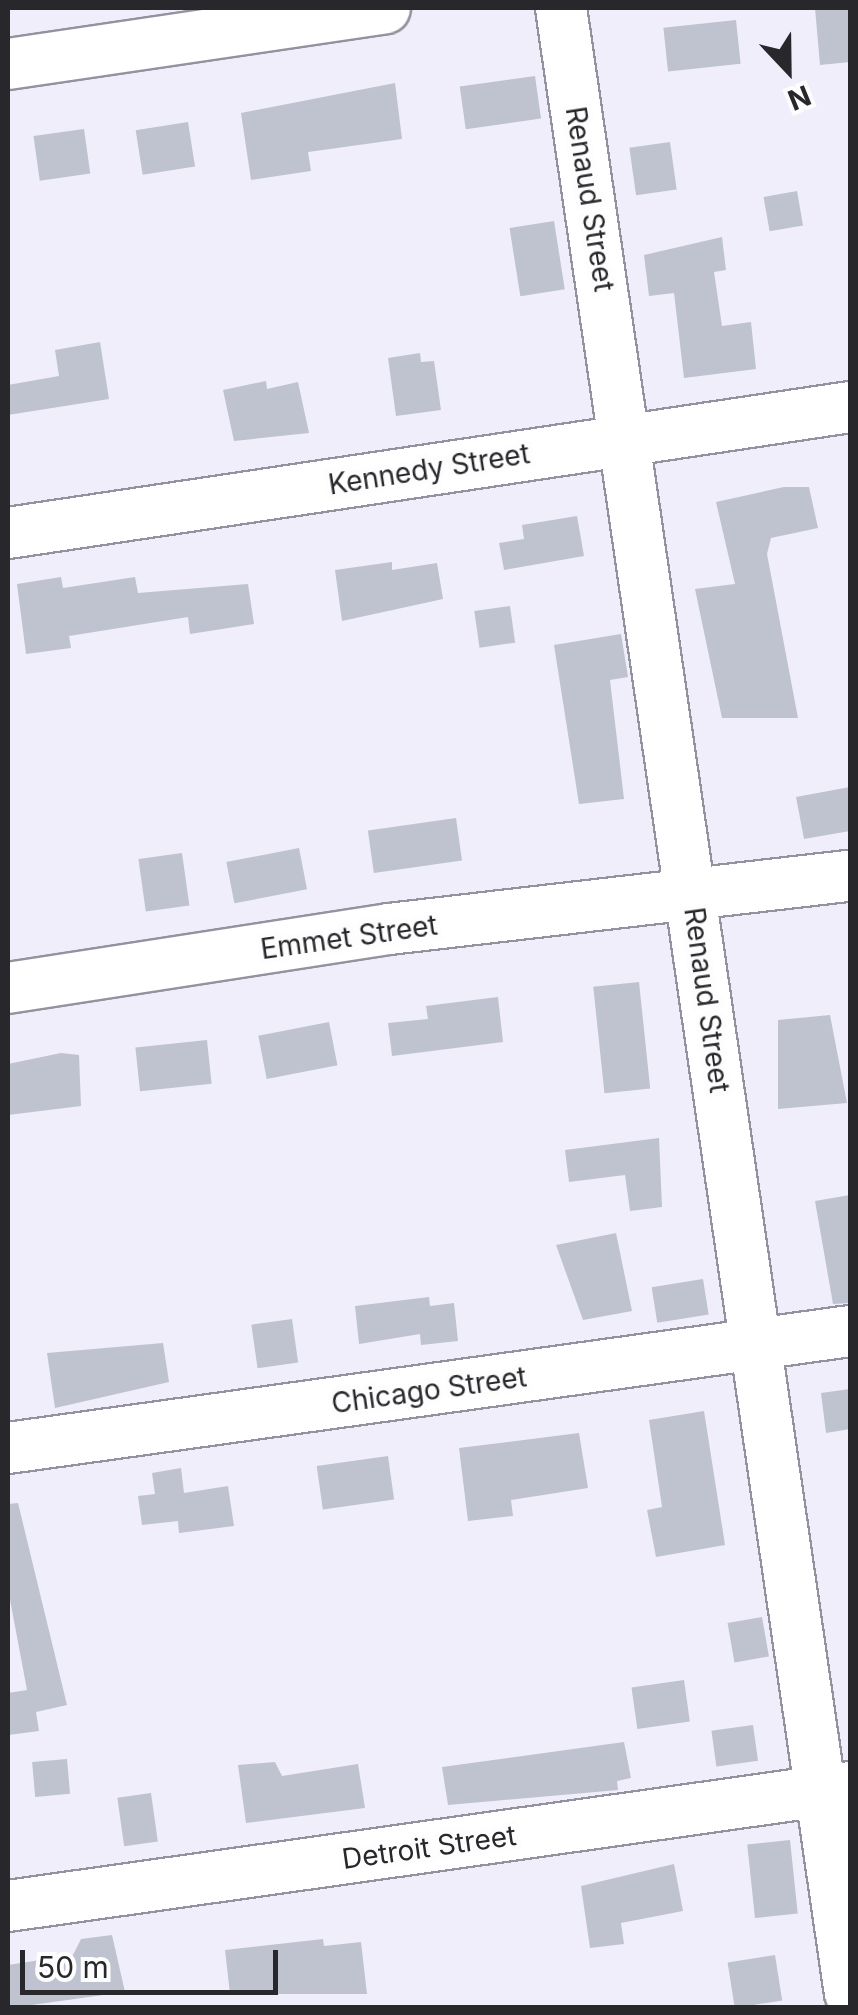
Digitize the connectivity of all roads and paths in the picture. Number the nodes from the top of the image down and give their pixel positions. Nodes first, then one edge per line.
1 (385, 8) edge
2 (561, 8) edge
3 (8, 64) edge
4 (850, 408) edge
5 (628, 440) junction
6 (8, 533) edge
7 (850, 876) edge
8 (691, 893) junction
9 (8, 988) edge
10 (850, 1331) edge
11 (754, 1346) junction
12 (8, 1448) edge
13 (836, 1790) edge
14 (8, 1906) edge
15 (850, 1993) edge

1 - 3 street
2 - 5 street, Renaud Street
4 - 5 street, Kennedy Street
5 - 6 street, Kennedy Street
5 - 8 street, Renaud Street
7 - 8 street, Emmet Street
8 - 9 street, Emmet Street
8 - 11 street, Renaud Street
10 - 11 street, Chicago Street
11 - 12 street, Chicago Street
11 - 13 street, Renaud Street
13 - 14 street, Detroit Street
13 - 15 street, Renaud Street

